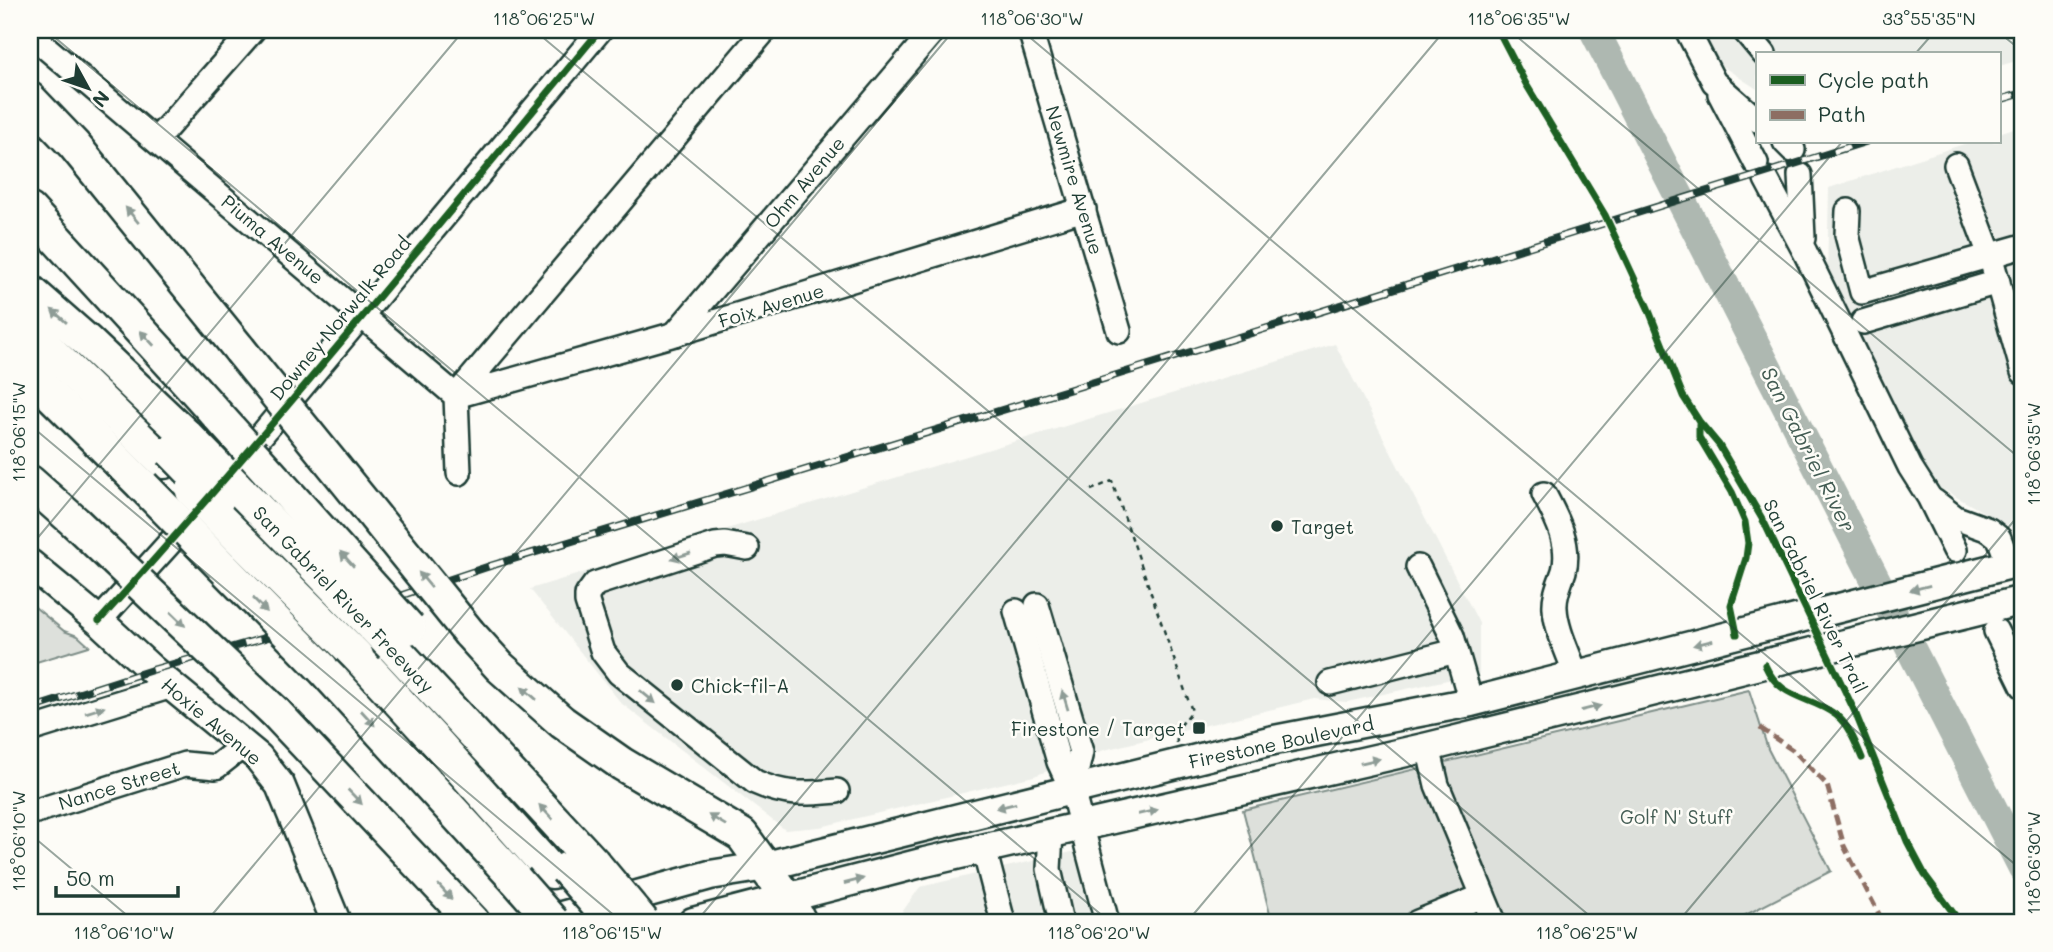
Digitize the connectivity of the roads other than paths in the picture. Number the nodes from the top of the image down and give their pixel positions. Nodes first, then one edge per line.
1 (253, 30) edge
2 (600, 30) edge
3 (765, 30) edge
4 (934, 30) edge
5 (1030, 30) edge
6 (1687, 30) edge
7 (1744, 30) edge
8 (30, 34) edge
9 (1762, 52) edge
10 (1714, 82) junction
11 (30, 99) edge
12 (1756, 119) edge
13 (156, 140) junction
14 (1956, 165) dead end
15 (1800, 175) dead end
16 (1084, 209) junction
17 (30, 210) edge
18 (1848, 211) dead end
19 (2023, 246) edge
20 (1805, 252) junction
21 (1990, 256) junction
22 (1998, 282) junction
23 (30, 291) edge
24 (363, 316) junction
25 (1863, 322) dead end
26 (30, 331) edge
27 (1119, 331) dead end
28 (675, 334) junction
29 (2023, 372) edge
30 (30, 374) edge
31 (30, 392) edge
32 (456, 396) junction
33 (174, 450) junction
34 (460, 473) dead end
35 (30, 482) edge
36 (143, 486) junction
37 (1544, 494) dead end
38 (1929, 497) junction
39 (747, 548) dead end
40 (1955, 550) dead end
41 (30, 564) edge
42 (2006, 566) edge
43 (1418, 568) dead end
44 (1026, 608) dead end
45 (2006, 613) edge
46 (99, 621) junction
47 (382, 646) junction
48 (1456, 651) junction
49 (1576, 675) junction
50 (1329, 682) dead end
51 (172, 686) junction
52 (2023, 686) edge
53 (1471, 702) junction
54 (30, 730) edge
55 (244, 745) junction
56 (1428, 747) junction
57 (1333, 769) junction
58 (1072, 790) junction
59 (837, 791) dead end
60 (30, 813) edge
61 (1082, 828) junction
62 (1051, 834) junction
63 (984, 849) junction
64 (766, 866) junction
65 (570, 868) junction
66 (1483, 896) junction
67 (794, 911) edge
68 (336, 922) edge
69 (472, 922) edge
70 (540, 922) edge
71 (553, 922) edge
72 (596, 922) edge
73 (612, 922) edge
74 (643, 922) edge
75 (693, 922) edge
76 (1003, 922) edge
77 (1061, 922) edge
78 (1107, 922) edge
79 (1418, 922) edge
80 (1494, 922) edge

1 - 13 street
2 - 24 street, Downey Norwalk Road
3 - 32 street
4 - 28 street, Ohm Avenue
5 - 16 street, Newmire Avenue
6 - 10 street
7 - 9 street
8 - 13 street, Piuma Avenue
10 - 12 street
10 - 20 street
64 -> 11 highway, bridge
13 - 24 street, Piuma Avenue
14 - 21 street
15 - 20 street
16 - 27 street, Newmire Avenue
16 - 28 street, Foix Avenue
47 -> 17 highway, bridge
18 - 21 street
19 - 21 street
20 - 38 street
21 - 22 street
22 - 25 street
22 - 29 street
33 -> 23 highway, San Gabriel River Freeway
24 - 32 street, Piuma Avenue
24 - 46 street, Downey Norwalk Road
26 - 33 highway
28 - 32 street, Foix Avenue
30 - 36 highway
31 - 36 highway
32 - 34 street
33 - 47 highway, San Gabriel River Freeway, bridge
35 -> 69 highway, bridge
36 -> 71 highway, bridge
37 - 49 street
38 - 40 street
38 - 42 street
39 -> 59 street
41 - 46 main road, Hoxie Avenue
42 -> 49 main road, Firestone Boulevard
43 - 48 street
44 - 58 street
45 - 52 street
56 -> 45 main road, Firestone Boulevard
46 - 51 main road, Hoxie Avenue
47 - 65 highway
65 -> 47 highway, San Gabriel River Freeway
48 - 50 street
48 - 53 street
49 - 53 main road, Firestone Boulevard
54 -> 51 street
51 - 55 main road, Hoxie Avenue
53 - 57 main road
53 - 58 main road, Firestone Boulevard
55 - 60 street, Nance Street
55 - 68 main road, Hoxie Avenue
57 -> 56 main road, Firestone Boulevard
56 - 66 street
61 -> 57 main road, Firestone Boulevard
58 - 61 street
58 -> 64 main road, Firestone Boulevard
61 - 62 main road, Firestone Boulevard
61 - 78 street
62 - 63 main road, Firestone Boulevard
62 - 77 street
67 -> 63 main road, Firestone Boulevard
63 - 76 street
64 - 67 highway
64 - 70 main road, Firestone Boulevard
65 - 72 highway
65 - 73 highway, bridge
65 - 74 highway, San Gabriel River Freeway, bridge
66 - 79 street
66 - 80 street
67 - 75 main road, Firestone Boulevard

